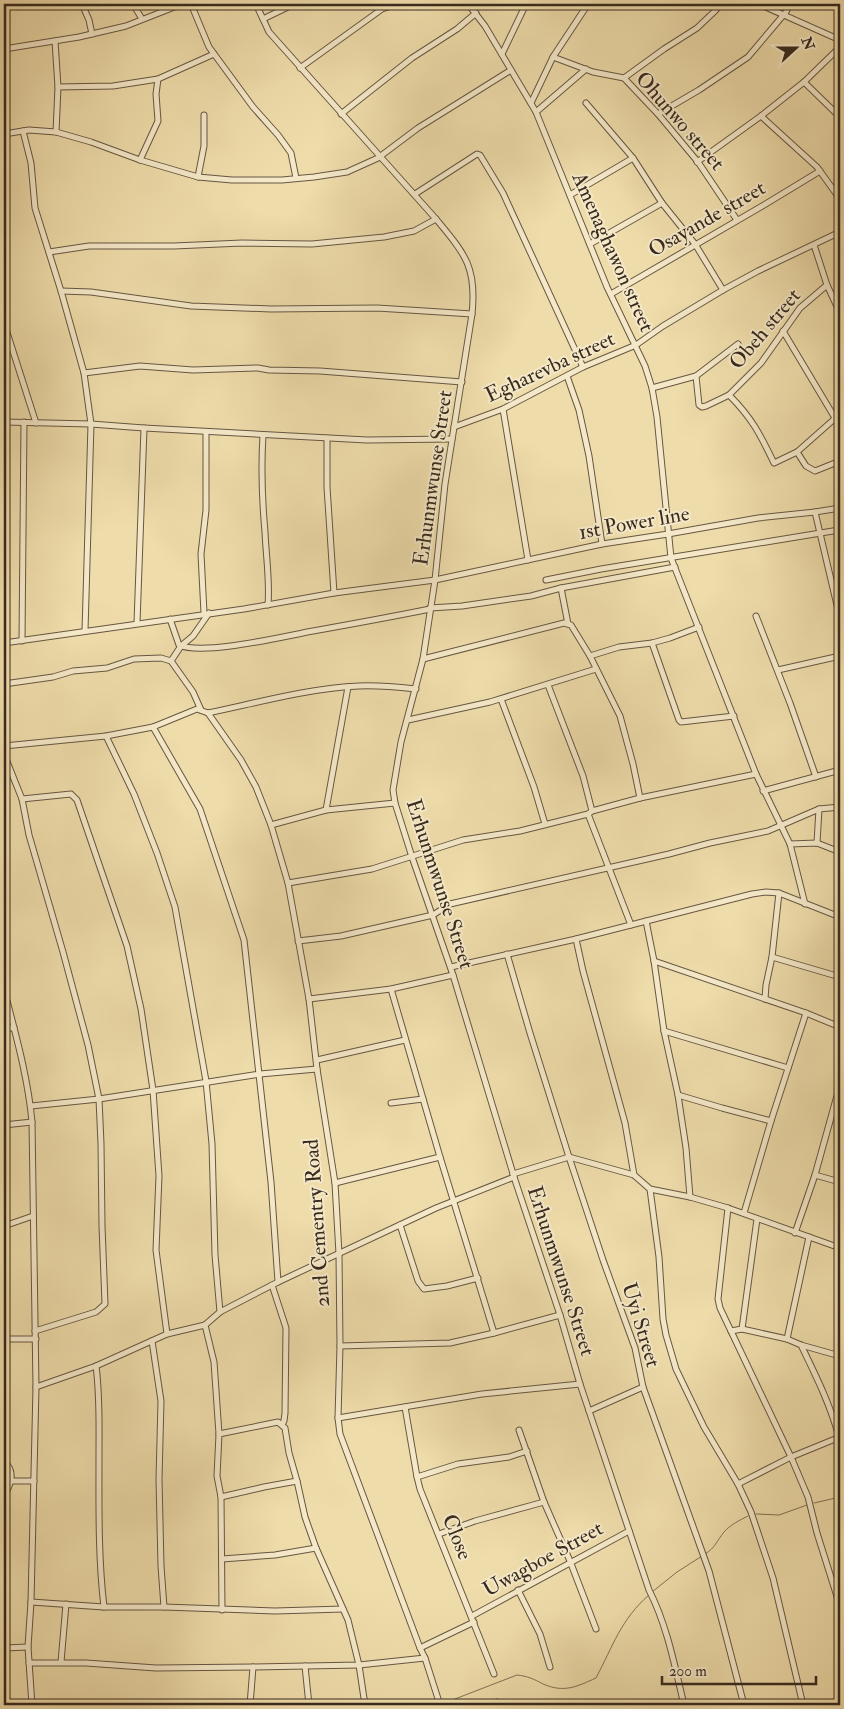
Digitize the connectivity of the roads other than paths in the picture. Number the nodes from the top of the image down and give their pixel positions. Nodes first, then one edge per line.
1 (82, 4) edge
2 (133, 4) edge
3 (182, 4) edge
4 (191, 4) edge
5 (256, 4) edge
6 (294, 4) edge
7 (397, 4) edge
8 (526, 4) edge
9 (588, 4) edge
10 (759, 4) edge
11 (790, 4) edge
12 (470, 5) edge
13 (716, 10) dead end
14 (476, 13) junction
15 (782, 15) junction
16 (263, 19) junction
17 (142, 20) junction
18 (92, 34) junction
19 (840, 40) edge
20 (55, 41) junction
21 (840, 47) edge
22 (4, 49) edge
23 (214, 54) junction
24 (502, 54) junction
25 (553, 57) junction
26 (300, 68) junction
27 (586, 69) junction
28 (511, 70) junction
29 (624, 78) junction
30 (158, 79) junction
31 (804, 82) junction
32 (58, 87) junction
33 (531, 103) junction
34 (586, 103) dead end
35 (536, 112) junction
36 (341, 114) junction
37 (658, 114) junction
38 (204, 115) dead end
39 (761, 116) junction
40 (840, 116) edge
41 (23, 131) junction
42 (56, 132) junction
43 (4, 134) edge
44 (381, 156) junction
45 (633, 158) junction
46 (140, 160) junction
47 (697, 162) junction
48 (820, 171) junction
49 (198, 177) junction
50 (296, 178) junction
51 (415, 194) junction
52 (570, 195) junction
53 (840, 199) edge
54 (662, 203) junction
55 (436, 219) junction
56 (737, 220) junction
57 (840, 232) edge
58 (590, 244) junction
59 (695, 244) junction
60 (814, 245) junction
61 (49, 252) junction
62 (827, 285) junction
63 (723, 290) junction
64 (61, 292) junction
65 (611, 294) junction
66 (840, 313) edge
67 (472, 314) junction
68 (4, 323) edge
69 (784, 331) junction
70 (738, 344) dead end
71 (636, 345) junction
72 (583, 367) junction
73 (84, 373) junction
74 (566, 376) junction
75 (696, 376) junction
76 (462, 382) junction
77 (652, 388) junction
78 (729, 395) junction
79 (503, 409) junction
80 (838, 416) edge
81 (4, 422) edge
82 (24, 422) junction
83 (36, 423) junction
84 (91, 424) junction
85 (454, 427) junction
86 (144, 428) junction
87 (206, 432) junction
88 (263, 435) junction
89 (327, 438) junction
90 (452, 439) junction
91 (798, 452) junction
92 (840, 461) edge
93 (840, 508) edge
94 (815, 512) junction
95 (840, 530) edge
96 (668, 534) junction
97 (820, 534) junction
98 (602, 544) junction
99 (671, 558) junction
100 (528, 560) junction
101 (675, 567) junction
102 (435, 580) junction
103 (546, 580) dead end
104 (561, 588) junction
105 (334, 593) junction
106 (268, 605) junction
107 (430, 608) junction
108 (207, 613) junction
109 (756, 616) dead end
110 (840, 618) edge
111 (170, 619) junction
112 (137, 623) junction
113 (568, 624) junction
114 (699, 627) junction
115 (85, 631) junction
116 (22, 641) junction
117 (652, 643) junction
118 (4, 644) edge
119 (181, 646) junction
120 (590, 656) junction
121 (840, 656) edge
122 (423, 659) junction
123 (171, 661) junction
124 (596, 669) junction
125 (778, 670) junction
126 (4, 684) edge
127 (548, 685) junction
128 (348, 687) junction
129 (416, 689) junction
130 (501, 699) junction
131 (200, 710) junction
132 (208, 713) junction
133 (734, 716) junction
134 (408, 720) junction
135 (153, 727) junction
136 (106, 736) junction
137 (4, 746) edge
138 (4, 754) edge
139 (840, 770) edge
140 (756, 774) junction
141 (816, 776) junction
142 (763, 791) junction
143 (640, 798) junction
144 (22, 799) junction
145 (395, 803) junction
146 (840, 807) edge
147 (819, 809) junction
148 (326, 810) junction
149 (590, 812) junction
150 (545, 824) junction
151 (271, 825) junction
152 (780, 827) junction
153 (817, 843) junction
154 (790, 844) junction
155 (840, 852) edge
156 (412, 857) junction
157 (610, 868) junction
158 (288, 883) junction
159 (779, 893) junction
160 (805, 904) junction
161 (434, 915) junction
162 (840, 917) edge
163 (646, 921) junction
164 (631, 925) junction
165 (576, 939) junction
166 (298, 941) junction
167 (507, 954) junction
168 (772, 957) junction
169 (654, 961) junction
170 (451, 967) junction
171 (453, 974) junction
172 (840, 977) edge
173 (391, 988) junction
174 (4, 989) edge
175 (309, 999) junction
176 (765, 999) junction
177 (806, 1013) junction
178 (840, 1026) edge
179 (4, 1028) edge
180 (14, 1028) junction
181 (664, 1031) junction
182 (405, 1040) junction
183 (317, 1060) junction
184 (788, 1068) junction
185 (317, 1069) junction
186 (260, 1074) junction
187 (206, 1081) junction
188 (840, 1085) edge
189 (153, 1090) junction
190 (678, 1095) junction
191 (98, 1099) junction
192 (422, 1099) junction
193 (391, 1103) dead end
194 (31, 1106) junction
195 (771, 1121) junction
196 (32, 1122) junction
197 (4, 1125) edge
198 (440, 1156) junction
199 (569, 1157) junction
200 (513, 1175) junction
201 (634, 1175) junction
202 (816, 1175) junction
203 (840, 1182) edge
204 (335, 1183) junction
205 (650, 1189) junction
206 (690, 1197) junction
207 (454, 1202) junction
208 (728, 1208) junction
209 (744, 1213) junction
210 (33, 1216) junction
211 (757, 1219) junction
212 (400, 1225) junction
213 (4, 1226) edge
214 (795, 1233) junction
215 (809, 1237) junction
216 (840, 1248) edge
217 (339, 1254) junction
218 (478, 1278) junction
219 (278, 1282) junction
220 (272, 1285) junction
221 (220, 1312) junction
222 (560, 1315) junction
223 (205, 1325) junction
224 (742, 1329) junction
225 (35, 1331) junction
226 (731, 1331) junction
227 (494, 1333) junction
228 (167, 1334) junction
229 (4, 1339) edge
230 (36, 1339) junction
231 (787, 1339) junction
232 (152, 1342) junction
233 (340, 1346) junction
234 (801, 1346) junction
235 (840, 1356) edge
236 (96, 1366) junction
237 (580, 1384) junction
238 (36, 1387) junction
239 (643, 1387) junction
240 (405, 1408) junction
241 (589, 1411) junction
242 (338, 1418) junction
243 (282, 1424) junction
244 (519, 1430) dead end
245 (219, 1434) junction
246 (840, 1437) edge
247 (527, 1451) junction
248 (791, 1457) junction
249 (4, 1461) edge
250 (416, 1477) junction
251 (12, 1481) junction
252 (34, 1481) junction
253 (298, 1481) junction
254 (738, 1484) junction
255 (4, 1496) edge
256 (221, 1497) junction
257 (544, 1502) junction
258 (629, 1531) junction
259 (438, 1534) junction
260 (316, 1548) junction
261 (222, 1559) junction
262 (570, 1561) junction
263 (518, 1590) junction
264 (31, 1602) junction
265 (66, 1604) junction
266 (840, 1606) edge
267 (104, 1607) junction
268 (164, 1607) junction
269 (342, 1609) junction
270 (222, 1610) junction
271 (472, 1616) junction
272 (474, 1622) junction
273 (596, 1629) dead end
274 (4, 1648) edge
275 (28, 1648) junction
276 (420, 1648) junction
277 (425, 1658) junction
278 (61, 1662) junction
279 (29, 1663) junction
280 (359, 1665) junction
281 (305, 1666) junction
282 (550, 1666) dead end
283 (253, 1667) junction
284 (494, 1674) dead end
285 (439, 1703) edge
286 (32, 1705) edge
287 (250, 1705) edge
288 (309, 1705) edge
289 (365, 1705) edge
290 (684, 1705) edge
291 (744, 1705) edge
292 (803, 1705) edge

1 - 18 street
2 - 17 street
3 - 17 street
4 - 23 street
5 - 16 street, Erhunmwunse Street
6 - 16 street
7 - 26 street
8 - 24 street
9 - 25 street
10 - 15 street
11 - 15 street
12 - 14 street, Amenaghawon street
13 - 29 street
14 - 24 street, Amenaghawon street
14 - 36 street
15 - 19 street
15 - 37 street
16 - 26 street, Erhunmwunse Street
17 - 18 street
18 - 20 street
20 - 22 street
20 - 32 street
21 - 31 street
23 - 30 street
23 - 50 street
24 - 28 street, Amenaghawon street
25 - 27 street, Ohunwo street
25 - 33 street
26 - 36 street, Erhunmwunse Street
27 - 29 street, Ohunwo street
27 - 35 street
28 - 33 street, Amenaghawon street
28 - 44 street
29 - 37 street, Ohunwo street
30 - 32 street
30 - 46 street
31 - 39 street
31 - 40 street
32 - 42 street
33 - 35 street, Amenaghawon street
34 - 45 street
35 - 52 street, Amenaghawon street
36 - 44 street, Erhunmwunse Street
37 - 47 street, Ohunwo street
38 - 49 street
39 - 47 street
39 - 48 street
41 - 42 street
41 - 43 street
41 - 61 street
42 - 46 street
44 - 50 street
44 - 51 street, Erhunmwunse Street
45 - 52 street
45 - 54 street
46 - 49 street
47 - 56 street, Ohunwo street
48 - 53 street
48 - 56 street, Osayande street
49 - 50 street
51 - 55 street, Erhunmwunse Street
51 - 72 street
52 - 58 street, Amenaghawon street
54 - 58 street
54 - 59 street
55 - 61 street
55 - 67 street, Erhunmwunse Street
56 - 59 street, Osayande street
57 - 60 street, Egharevba street
58 - 65 street, Amenaghawon street
59 - 63 street
59 - 65 street, Osayande street
60 - 62 street
60 - 63 street, Egharevba street
61 - 64 street
62 - 66 street
62 - 69 street, Obeh street
63 - 71 street, Egharevba street
64 - 67 street
64 - 73 street
65 - 71 street, Amenaghawon street
67 - 76 street, Erhunmwunse Street
68 - 83 street
69 - 78 street, Obeh street
69 - 80 street
70 - 75 street
71 - 72 street, Egharevba street
71 - 77 street, Amenaghawon street
72 - 74 street, Egharevba street
73 - 76 street
73 - 84 street
74 - 79 street, Egharevba street
74 - 98 street
75 - 77 street
75 - 78 street, Obeh street
76 - 85 street, Erhunmwunse Street
77 - 96 street, Amenaghawon street
78 - 91 street, Obeh street
79 - 85 street, Egharevba street
79 - 100 street
80 - 91 street
81 - 82 street
82 - 83 street
82 - 116 street
83 - 84 street
84 - 86 street
84 - 115 street
85 - 90 street, Erhunmwunse Street
86 - 87 street
86 - 112 street
87 - 88 street
87 - 108 street
88 - 89 street
88 - 106 street
89 - 90 street
89 - 105 street
90 - 102 street, Erhunmwunse Street
91 - 92 street
93 - 94 street, 1st Power line
94 - 96 street, 1st Power line
94 - 97 street
95 - 97 street
96 - 98 street, 1st Power line
96 - 99 street, Amenaghawon street
97 - 99 street
97 - 110 street
98 - 100 street, 1st Power line
99 - 101 street, Amenaghawon street
99 - 103 street
100 - 102 street, 1st Power line
101 - 104 street
101 - 114 street, Amenaghawon street
102 - 105 street, 1st Power line
102 - 107 street, Erhunmwunse Street
104 - 107 street
104 - 113 street
105 - 106 street, 1st Power line
106 - 108 street, 1st Power line
107 - 119 street
107 - 122 street, Erhunmwunse Street
108 - 111 street, 1st Power line
108 - 119 street
109 - 125 street
111 - 112 street, 1st Power line
111 - 119 street
112 - 115 street, 1st Power line
113 - 120 street
113 - 122 street
114 - 117 street
114 - 133 street, Amenaghawon street
115 - 116 street, 1st Power line
116 - 118 street, 1st Power line
117 - 120 street
117 - 133 street
119 - 123 street
120 - 124 street
121 - 125 street
122 - 129 street, Erhunmwunse Street
123 - 126 street
123 - 131 street
124 - 127 street
124 - 143 street
125 - 141 street
127 - 130 street
127 - 149 street
128 - 129 street
128 - 132 street
128 - 148 street
129 - 134 street, Erhunmwunse Street
130 - 134 street
130 - 150 street
131 - 132 street
131 - 135 street
132 - 151 street, 2nd Cementry Road
133 - 140 street, Amenaghawon street
134 - 145 street, Erhunmwunse Street
135 - 136 street
135 - 186 street
136 - 137 street
136 - 187 street
138 - 144 street
139 - 141 street
140 - 142 street, Amenaghawon street
140 - 143 street
141 - 142 street
142 - 152 street, Amenaghawon street
143 - 149 street
144 - 189 street
144 - 191 street
145 - 148 street
145 - 156 street, Erhunmwunse Street
146 - 147 street
147 - 152 street
147 - 153 street
148 - 151 street
149 - 150 street
149 - 157 street
150 - 156 street
151 - 158 street, 2nd Cementry Road
152 - 154 street, Amenaghawon street
152 - 157 street
153 - 154 street
153 - 155 street
154 - 160 street, Amenaghawon street
156 - 158 street
156 - 161 street, Erhunmwunse Street
157 - 161 street
157 - 164 street
158 - 166 street, 2nd Cementry Road
159 - 160 street
159 - 163 street
159 - 168 street
160 - 162 street
161 - 166 street
161 - 170 street, Erhunmwunse Street
163 - 164 street
163 - 169 street
164 - 165 street
165 - 167 street
165 - 201 street
166 - 175 street, 2nd Cementry Road
167 - 170 street
167 - 199 street, Uyi Street
168 - 172 street
168 - 176 street
169 - 176 street
169 - 181 street
170 - 171 street, Erhunmwunse Street
171 - 173 street
171 - 200 street, Erhunmwunse Street
173 - 175 street
173 - 182 street
174 - 180 street
175 - 183 street, 2nd Cementry Road
176 - 177 street
177 - 178 street
177 - 184 street
179 - 180 street
180 - 194 street
181 - 184 street
181 - 190 street
182 - 183 street
182 - 192 street
183 - 185 street, 2nd Cementry Road
184 - 195 street
185 - 186 street
185 - 204 street, 2nd Cementry Road
186 - 187 street
186 - 219 street
187 - 189 street
187 - 221 street
188 - 202 street
189 - 191 street
189 - 228 street
190 - 195 street
190 - 206 street
191 - 194 street
191 - 225 street
192 - 193 street
192 - 198 street
194 - 196 street
195 - 209 street
196 - 197 street
196 - 210 street
198 - 204 street
198 - 207 street
199 - 200 street
199 - 201 street
199 - 239 street, Uyi Street
200 - 207 street
200 - 222 street, Erhunmwunse Street
201 - 205 street
202 - 203 street
202 - 214 street
204 - 217 street, 2nd Cementry Road
205 - 206 street
205 - 254 street
206 - 208 street
207 - 212 street
207 - 218 street
208 - 209 street
208 - 226 street
209 - 211 street
210 - 213 street
210 - 225 street
211 - 214 street
211 - 224 street
212 - 217 street
212 - 218 street
214 - 215 street
215 - 216 street
215 - 231 street
217 - 219 street
217 - 233 street, 2nd Cementry Road
218 - 227 street
219 - 220 street
220 - 221 street
220 - 243 street
221 - 223 street
222 - 227 street
222 - 237 street, Erhunmwunse Street
223 - 228 street
223 - 245 street
224 - 226 street
224 - 231 street
225 - 230 street
226 - 248 street
227 - 233 street
228 - 232 street
229 - 230 street
230 - 238 street
231 - 234 street
232 - 236 street
232 - 268 street
233 - 242 street, 2nd Cementry Road
234 - 235 street
234 - 246 street
236 - 238 street
236 - 267 street
237 - 240 street
237 - 241 street, Erhunmwunse Street
238 - 252 street
239 - 241 street
239 - 291 street, Uyi Street
240 - 242 street
240 - 250 street, Close
241 - 258 street, Erhunmwunse Street
242 - 276 street, 2nd Cementry Road
243 - 245 street
243 - 253 street
244 - 247 street
245 - 256 street
246 - 248 street
247 - 250 street
247 - 257 street
248 - 254 street
248 - 266 street
249 - 251 street
250 - 259 street, Close
251 - 252 street
251 - 255 street
252 - 264 street
253 - 256 street
253 - 260 street
254 - 292 street
256 - 261 street
257 - 259 street
257 - 262 street
258 - 262 street, Uwagboe Street
258 - 290 street, Erhunmwunse Street
259 - 271 street, Close
260 - 261 street
260 - 269 street
261 - 270 street
262 - 263 street, Uwagboe Street
262 - 273 street
263 - 271 street, Uwagboe Street
263 - 282 street
264 - 265 street
264 - 275 street
265 - 267 street
265 - 278 street
267 - 268 street
268 - 270 street
269 - 270 street
269 - 280 street
271 - 272 street, Close
272 - 276 street
272 - 284 street, Close
274 - 275 street
275 - 279 street
276 - 277 street, 2nd Cementry Road
277 - 280 street
277 - 285 street, 2nd Cementry Road
278 - 279 street
278 - 283 street
279 - 286 street
280 - 281 street
280 - 289 street
281 - 283 street
281 - 288 street
283 - 287 street

